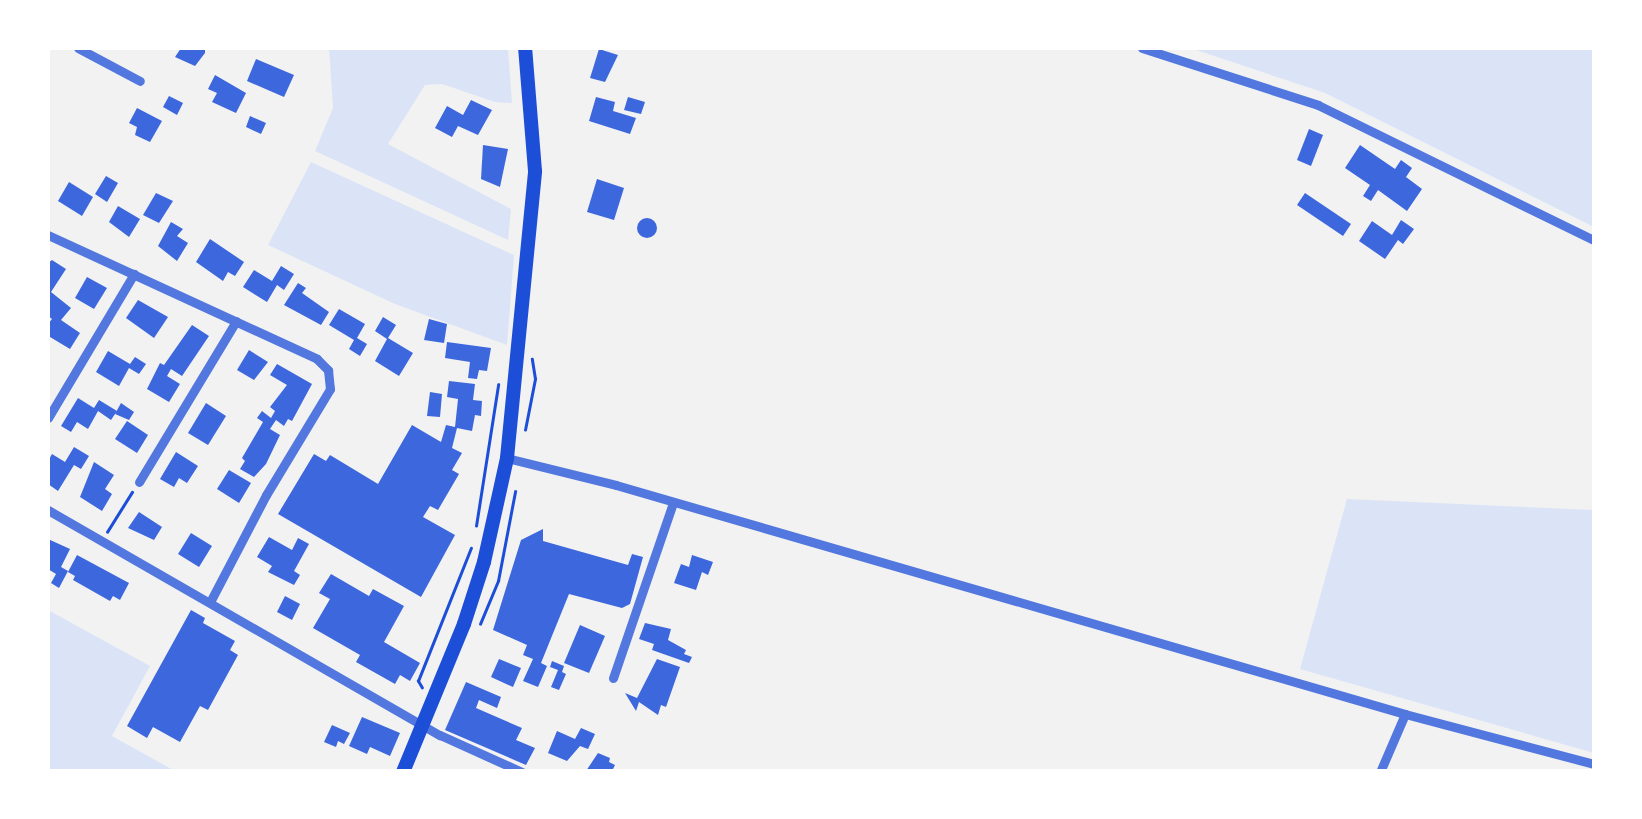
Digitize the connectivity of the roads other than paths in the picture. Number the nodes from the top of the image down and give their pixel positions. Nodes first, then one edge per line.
1 (78, 48) edge
2 (525, 48) edge
3 (1142, 48) edge
4 (140, 81) dead end
5 (48, 235) edge
6 (1594, 240) edge
7 (134, 274) junction
8 (236, 322) junction
9 (48, 418) edge
10 (507, 458) junction
11 (138, 482) road end
12 (673, 503) junction
13 (48, 510) edge
14 (212, 600) junction
15 (613, 678) dead end
16 (1405, 714) junction
17 (423, 723) junction
18 (1594, 764) edge
19 (403, 772) edge
20 (522, 772) edge
21 (1380, 772) edge

1 - 4 street
2 - 10 main road
3 - 6 street
5 - 7 street
7 - 8 street
7 - 9 street
8 - 11 street
8 - 14 street
10 - 12 street
10 - 17 main road
12 - 15 street
12 - 16 street
13 - 14 street
14 - 17 street
16 - 18 street
16 - 21 street
17 - 19 main road
17 - 20 street

